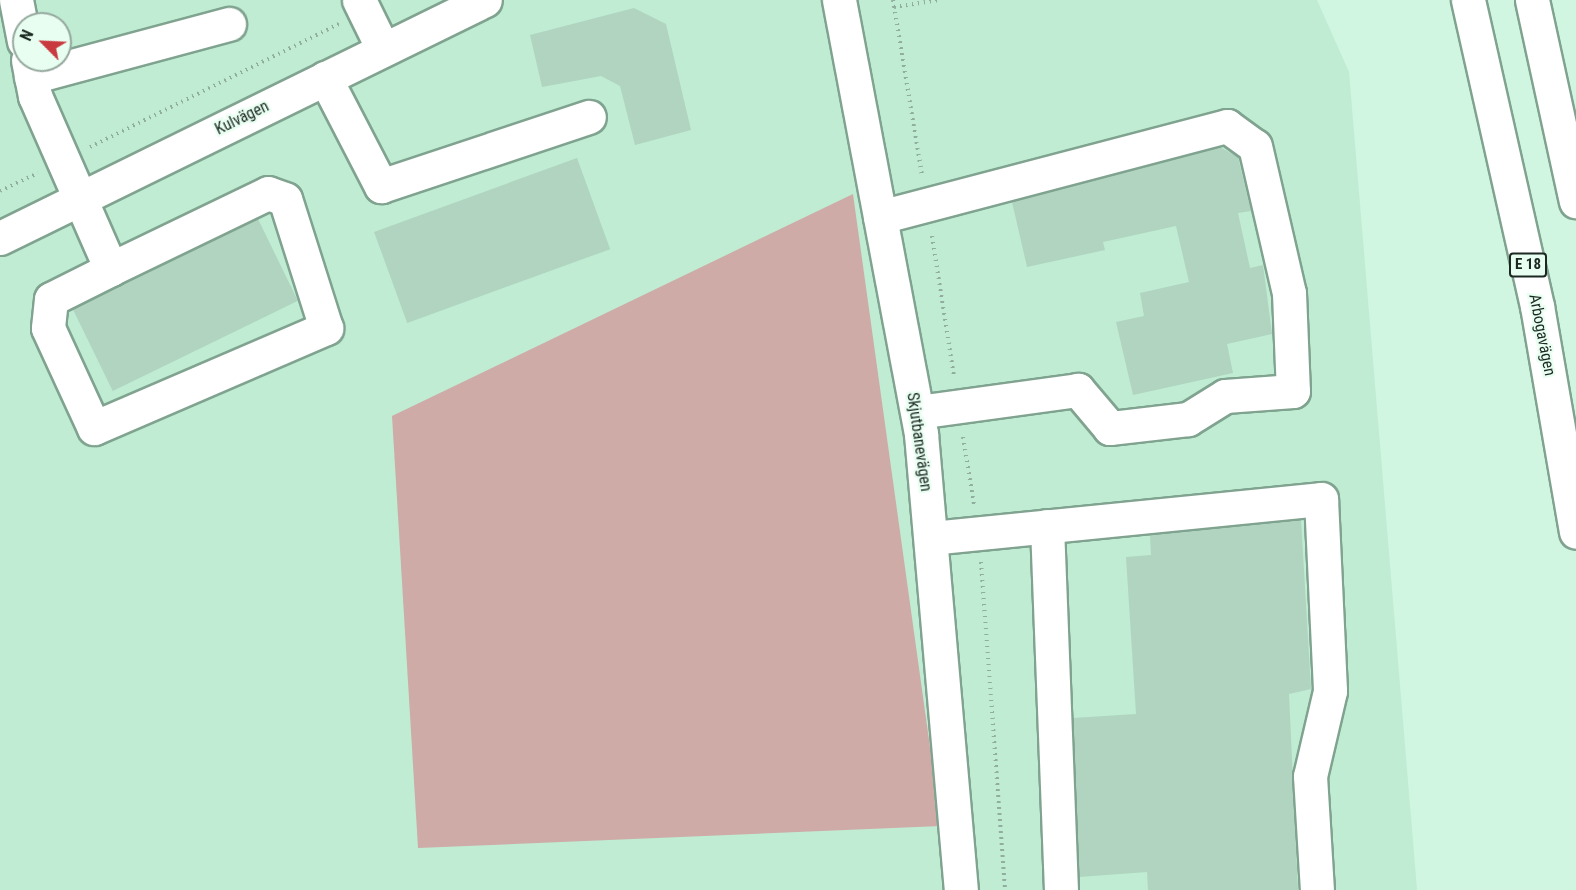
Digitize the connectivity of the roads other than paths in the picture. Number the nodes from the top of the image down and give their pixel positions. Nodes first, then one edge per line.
1 (485, 0) edge
2 (839, 0) edge
3 (1468, 0) edge
4 (1532, 0) edge
5 (362, 6) edge
6 (229, 24) dead end
7 (382, 49) junction
8 (72, 59) edge
9 (30, 72) edge
10 (325, 78) junction
11 (589, 117) dead end
12 (77, 200) junction
13 (1576, 201) edge
14 (880, 217) junction
15 (0, 238) edge
16 (111, 269) junction
17 (917, 412) junction
18 (1047, 526) junction
19 (1576, 532) edge
20 (931, 538) junction
21 (961, 890) edge
22 (1060, 890) edge
23 (1317, 890) edge

1 - 7 main road, Kulvägen
2 - 14 main road, Skjutbanevägen
3 - 19 main road, Arbogavägen / E 18
4 - 13 main road
5 - 7 main road
6 - 8 main road
7 - 10 main road, Kulvägen
9 - 12 main road
10 - 11 main road
10 - 12 main road, Kulvägen
12 - 15 main road, Kulvägen
12 - 16 main road
14 - 17 main road, Skjutbanevägen
14 - 17 main road
16 - 16 main road
17 - 20 main road, Skjutbanevägen
18 - 20 main road
18 - 22 main road
18 - 23 main road
20 - 21 main road, Skjutbanevägen

